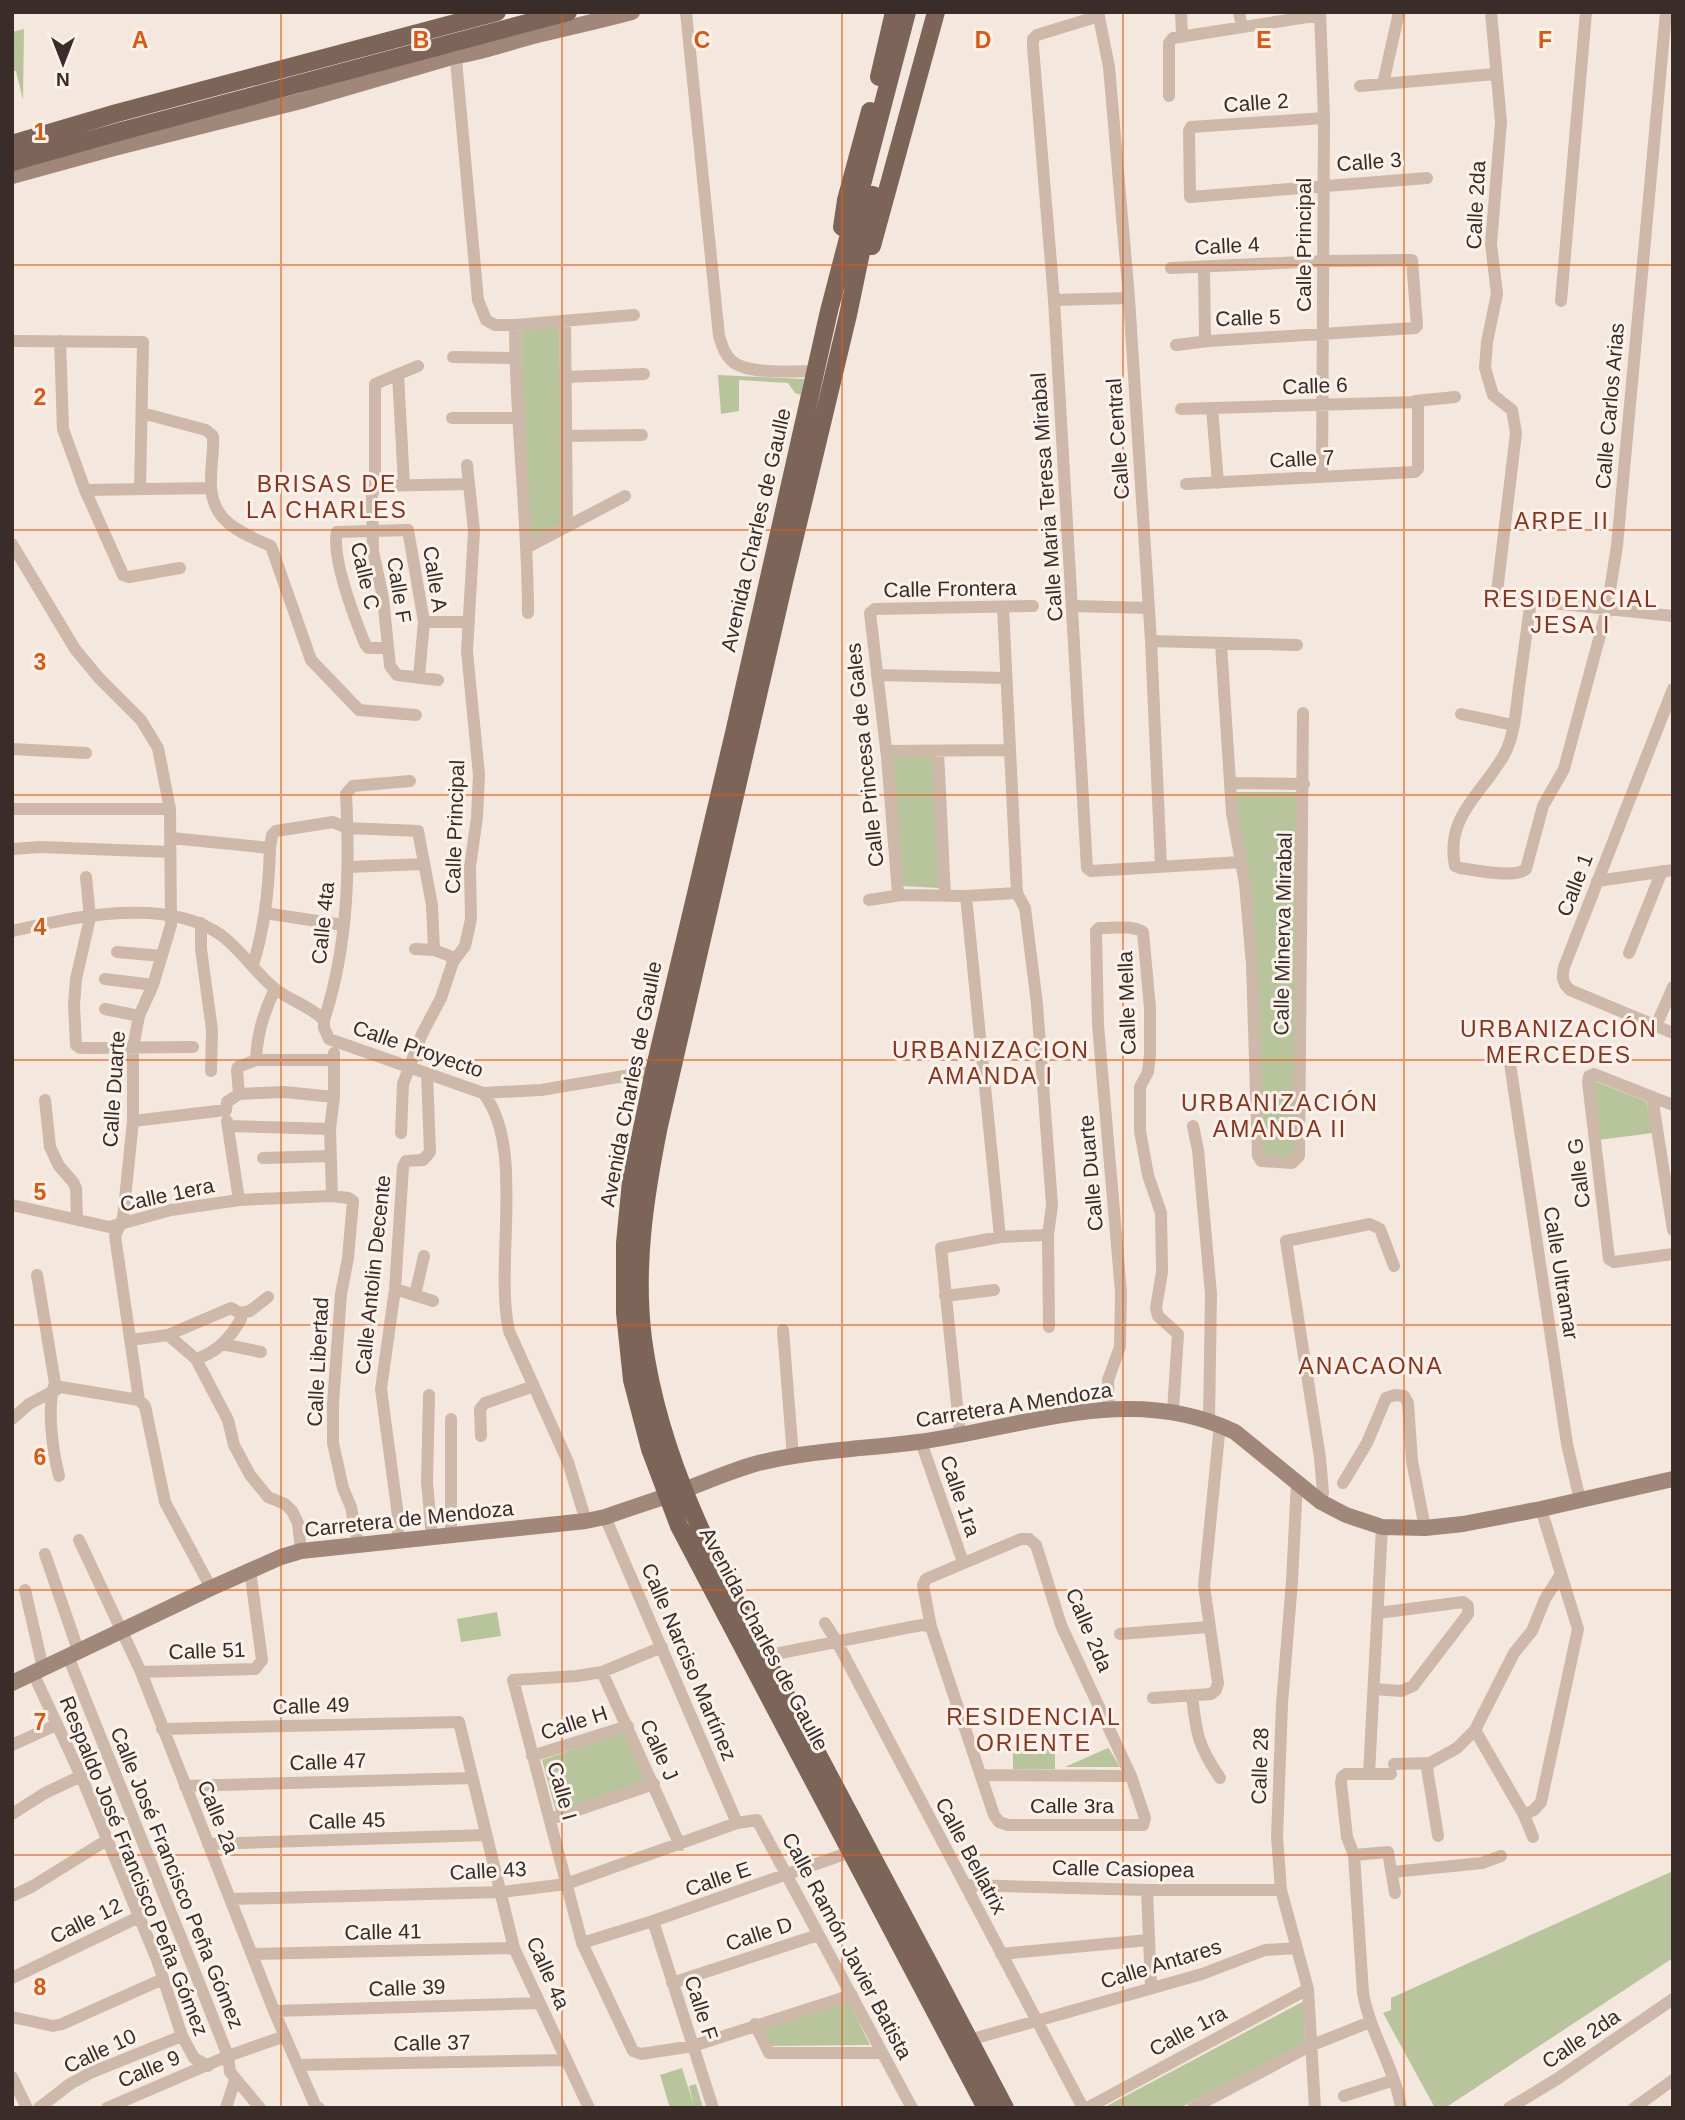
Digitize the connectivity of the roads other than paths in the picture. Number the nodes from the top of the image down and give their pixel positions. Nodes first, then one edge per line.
1 (497, 12) edge
2 (568, 12) edge
3 (632, 12) edge
4 (686, 12) edge
5 (894, 12) edge
6 (907, 12) edge
7 (919, 12) edge
8 (936, 12) edge
9 (1181, 12) edge
10 (1239, 12) edge
11 (1399, 12) edge
12 (1491, 12) edge
13 (1586, 12) edge
14 (1666, 12) edge
15 (1098, 14) edge
16 (1320, 14) edge
17 (1242, 27) junction
18 (1182, 35) junction
19 (455, 50) junction
20 (1495, 74) junction
21 (1383, 84) junction
22 (1360, 86) dead end
23 (1169, 96) dead end
24 (1324, 118) junction
25 (12, 144) edge
26 (12, 162) edge
27 (12, 176) edge
28 (1427, 178) dead end
29 (1324, 185) junction
30 (1189, 195) joint
31 (862, 213) junction
32 (1324, 261) junction
33 (1204, 267) junction
34 (1171, 268) dead end
35 (1129, 298) junction
36 (1054, 300) junction
37 (1561, 301) dead end
38 (829, 311) junction
39 (634, 315) dead end
40 (848, 315) junction
41 (565, 321) junction
42 (515, 325) junction
43 (1417, 326) joint
44 (1324, 334) junction
45 (1207, 339) junction
46 (12, 341) edge
47 (60, 341) junction
48 (1176, 345) dead end
49 (453, 357) dead end
50 (515, 358) junction
51 (418, 366) dead end
52 (816, 371) junction
53 (398, 374) junction
54 (644, 374) dead end
55 (566, 377) junction
56 (1455, 397) dead end
57 (1416, 402) junction
58 (1322, 406) junction
59 (1212, 408) junction
60 (1181, 409) dead end
61 (142, 413) junction
62 (452, 418) dead end
63 (516, 418) junction
64 (642, 435) dead end
65 (565, 436) junction
66 (467, 466) dead end
67 (1322, 477) junction
68 (468, 484) junction
69 (1186, 484) dead end
70 (1217, 484) junction
71 (404, 485) junction
72 (375, 486) junction
73 (211, 488) junction
74 (140, 489) junction
75 (85, 490) junction
76 (625, 496) dead end
77 (567, 525) junction
78 (371, 530) junction
79 (12, 544) edge
80 (528, 547) junction
81 (180, 568) dead end
82 (1531, 600) junction
83 (1073, 606) junction
84 (1003, 607) junction
85 (1032, 607) dead end
86 (1148, 608) junction
87 (1607, 609) junction
88 (528, 613) dead end
89 (870, 613) joint
90 (1673, 616) edge
91 (424, 622) junction
92 (467, 622) junction
93 (1150, 641) junction
94 (1221, 644) junction
95 (1297, 645) dead end
96 (388, 648) junction
97 (877, 675) junction
98 (419, 677) junction
99 (1006, 678) junction
100 (438, 680) dead end
101 (1673, 689) edge
102 (1303, 713) dead end
103 (1461, 714) dead end
104 (416, 715) dead end
105 (1513, 725) junction
106 (12, 750) edge
107 (1009, 750) junction
108 (886, 751) junction
109 (938, 751) junction
110 (86, 754) dead end
111 (410, 782) dead end
112 (1230, 783) junction
113 (1304, 784) junction
114 (170, 809) junction
115 (12, 810) edge
116 (347, 828) junction
117 (170, 838) junction
118 (270, 848) junction
119 (12, 849) edge
120 (170, 852) junction
121 (1241, 862) junction
122 (424, 864) junction
123 (1161, 866) junction
124 (348, 867) junction
125 (1667, 871) edge
126 (86, 877) dead end
127 (1597, 881) junction
128 (1017, 892) junction
129 (900, 894) junction
130 (944, 896) junction
131 (966, 896) junction
132 (869, 900) dead end
133 (265, 913) junction
134 (172, 915) junction
135 (90, 918) junction
136 (201, 923) junction
137 (343, 925) junction
138 (12, 931) edge
139 (1143, 932) joint
140 (692, 947) junction
141 (415, 949) dead end
142 (434, 950) junction
143 (117, 951) dead end
144 (1629, 953) dead end
145 (162, 957) junction
146 (453, 962) junction
147 (253, 965) junction
148 (105, 979) dead end
149 (153, 985) junction
150 (1673, 987) edge
151 (275, 989) junction
152 (105, 1009) dead end
153 (139, 1016) junction
154 (324, 1020) junction
155 (1656, 1026) junction
156 (1673, 1033) edge
157 (333, 1041) junction
158 (193, 1047) dead end
159 (133, 1048) junction
160 (1508, 1050) dead end
161 (256, 1060) junction
162 (334, 1060) junction
163 (411, 1066) junction
164 (654, 1071) junction
165 (211, 1072) dead end
166 (427, 1073) junction
167 (483, 1093) junction
168 (239, 1094) junction
169 (334, 1097) junction
170 (1652, 1097) junction
171 (45, 1100) dead end
172 (656, 1103) junction
173 (1673, 1105) edge
174 (226, 1110) junction
175 (133, 1121) junction
176 (228, 1126) junction
177 (1193, 1126) dead end
178 (330, 1129) junction
179 (401, 1133) dead end
180 (331, 1156) junction
181 (263, 1158) dead end
182 (332, 1196) junction
183 (239, 1200) junction
184 (12, 1205) edge
185 (77, 1219) junction
186 (119, 1223) junction
187 (1673, 1230) edge
188 (1048, 1235) junction
189 (1000, 1237) junction
190 (1673, 1254) edge
191 (424, 1256) dead end
192 (1394, 1266) dead end
193 (37, 1275) dead end
194 (395, 1289) junction
195 (995, 1290) dead end
196 (415, 1295) junction
197 (944, 1296) junction
198 (268, 1297) dead end
199 (433, 1301) dead end
200 (240, 1313) junction
201 (1049, 1327) dead end
202 (783, 1330) dead end
203 (168, 1335) junction
204 (130, 1340) junction
205 (222, 1344) junction
206 (261, 1352) dead end
207 (196, 1359) junction
208 (534, 1386) junction
209 (51, 1393) junction
210 (429, 1395) dead end
211 (139, 1400) junction
212 (1109, 1410) junction
213 (1173, 1412) junction
214 (12, 1419) edge
215 (451, 1419) dead end
216 (1214, 1422) junction
217 (960, 1434) junction
218 (481, 1436) dead end
219 (921, 1442) junction
220 (793, 1457) junction
221 (59, 1476) dead end
222 (1673, 1479) edge
223 (1297, 1483) junction
224 (1343, 1483) dead end
225 (675, 1493) junction
226 (1580, 1500) junction
227 (1321, 1502) junction
228 (1541, 1509) junction
229 (605, 1517) junction
230 (586, 1521) junction
231 (1382, 1527) junction
232 (1425, 1528) junction
233 (451, 1537) junction
234 (432, 1538) junction
235 (79, 1541) dead end
236 (398, 1541) junction
237 (358, 1544) junction
238 (301, 1551) junction
239 (45, 1554) dead end
240 (963, 1562) junction
241 (250, 1570) junction
242 (1561, 1574) junction
243 (211, 1588) junction
244 (24, 1590) dead end
245 (1378, 1613) junction
246 (825, 1623) dead end
247 (932, 1627) junction
248 (1208, 1627) junction
249 (121, 1630) junction
250 (1120, 1634) dead end
251 (837, 1642) junction
252 (662, 1647) junction
253 (73, 1653) junction
254 (765, 1656) junction
255 (38, 1671) junction
256 (603, 1671) junction
257 (141, 1672) junction
258 (12, 1683) edge
259 (1374, 1689) junction
260 (1192, 1696) junction
261 (1153, 1698) dead end
262 (460, 1724) joint
263 (56, 1725) junction
264 (628, 1726) junction
265 (162, 1729) junction
266 (1475, 1730) junction
267 (12, 1745) edge
268 (532, 1756) junction
269 (1430, 1763) junction
270 (1369, 1774) junction
271 (982, 1775) junction
272 (81, 1776) junction
273 (1131, 1776) junction
274 (472, 1778) junction
275 (1220, 1778) dead end
276 (654, 1784) junction
277 (185, 1786) junction
278 (12, 1814) edge
279 (1524, 1815) junction
280 (551, 1819) junction
281 (737, 1823) junction
282 (845, 1823) junction
283 (1145, 1823) joint
284 (486, 1835) junction
285 (1438, 1836) dead end
286 (1533, 1837) dead end
287 (107, 1840) junction
288 (208, 1844) junction
289 (680, 1845) junction
290 (859, 1849) junction
291 (1354, 1855) junction
292 (1501, 1856) dead end
293 (1393, 1872) junction
294 (788, 1875) junction
295 (566, 1884) junction
296 (965, 1885) junction
297 (1147, 1890) junction
298 (1281, 1890) junction
299 (502, 1892) junction
300 (1395, 1893) dead end
301 (12, 1896) edge
302 (230, 1899) junction
303 (139, 1917) junction
304 (653, 1921) junction
305 (818, 1935) junction
306 (1148, 1940) junction
307 (582, 1943) junction
308 (514, 1948) junction
309 (1297, 1948) junction
310 (253, 1954) junction
311 (1001, 1954) junction
312 (12, 1978) edge
313 (163, 1979) junction
314 (672, 1983) junction
315 (1151, 1988) junction
316 (1308, 1989) junction
317 (852, 1995) junction
318 (1673, 1999) edge
319 (540, 2003) junction
320 (274, 2011) junction
321 (12, 2017) edge
322 (1037, 2022) junction
323 (1370, 2022) junction
324 (755, 2024) junction
325 (181, 2036) junction
326 (285, 2036) junction
327 (962, 2042) junction
328 (693, 2046) junction
329 (1310, 2046) junction
330 (882, 2053) junction
331 (228, 2056) junction
332 (566, 2060) junction
333 (208, 2066) junction
334 (298, 2066) junction
335 (12, 2077) edge
336 (235, 2080) junction
337 (1394, 2080) junction
338 (1673, 2080) edge
339 (1344, 2096) dead end
340 (1647, 2104) edge
341 (110, 2107) edge
342 (1314, 2107) edge
343 (27, 2108) edge
344 (39, 2108) edge
345 (226, 2108) edge
346 (260, 2108) edge
347 (319, 2108) edge
348 (589, 2108) edge
349 (713, 2108) edge
350 (912, 2108) edge
351 (986, 2108) edge
352 (1005, 2108) edge
353 (1085, 2108) edge
354 (1193, 2108) edge
355 (1402, 2108) edge
356 (1509, 2108) edge
357 (1634, 2108) edge

1 - 25 main road
2 - 19 main road
3 - 19 street
4 - 52 street
5 - 38 main road
6 - 31 main road, Avenida Charles de Gaulle
7 - 31 main road, Avenida Charles de Gaulle
8 - 40 main road
9 - 18 street
10 - 17 street
11 - 21 street
12 - 20 street, Calle 2da
13 - 37 street
14 - 87 street, Calle Carlos Arias
15 - 35 street, Calle Central
15 - 36 street, Calle Maria Teresa Mirabal
16 - 17 street
16 - 24 street, Calle Principal
17 - 18 street
18 - 23 street
19 - 26 main road
19 - 27 street
19 - 42 street
20 - 21 street
20 - 82 street, Calle 2da
21 - 22 street
24 - 29 street, Calle Principal
24 - 30 street, Calle 2
28 - 29 street, Calle 3
29 - 30 street, Calle 3
29 - 32 street, Calle Principal
31 - 38 main road, Avenida Charles de Gaulle
31 - 40 main road, Avenida Charles de Gaulle
32 - 33 street, Calle 4
32 - 43 street, Calle 4
32 - 44 street, Calle Principal
33 - 34 street, Calle 4
33 - 45 street
35 - 36 street
35 - 86 street, Calle Central
36 - 83 street, Calle Maria Teresa Mirabal
38 - 52 main road, Avenida Charles de Gaulle
39 - 41 street
40 - 140 main road, Avenida Charles de Gaulle
41 - 42 street
41 - 55 street
42 - 50 street
43 - 44 street, Calle 5
44 - 45 street, Calle 5
44 - 58 street, Calle Principal
45 - 48 street, Calle 5
46 - 47 street
47 - 61 street
47 - 75 street
49 - 50 street
50 - 63 street
51 - 53 street
52 - 140 main road, Avenida Charles de Gaulle
53 - 71 street
53 - 72 street, Calle F
54 - 55 street
55 - 65 street
56 - 57 street, Calle 6
57 - 58 street, Calle 6
57 - 67 street, Calle 7
58 - 59 street, Calle 6
58 - 67 street, Calle Principal
59 - 60 street, Calle 6
59 - 70 street
61 - 73 street
61 - 74 street
62 - 63 street
63 - 80 street
64 - 65 street
65 - 77 street
66 - 68 street, Calle Principal
67 - 70 street, Calle 7
68 - 71 street
68 - 92 street, Calle Principal
69 - 70 street, Calle 7
71 - 72 street
72 - 78 street, Calle F
73 - 74 street
73 - 104 street
74 - 75 street
75 - 81 street
76 - 77 street
77 - 80 street
78 - 91 street, Calle A
78 - 96 street, Calle F
78 - 96 street, Calle C
79 - 114 street, Calle Duarte
80 - 88 street
82 - 87 street
82 - 105 street
83 - 86 street
83 - 123 street, Calle Maria Teresa Mirabal
84 - 85 street, Calle Frontera
84 - 89 street, Calle Frontera
84 - 99 street
86 - 93 street, Calle Central
87 - 90 street
87 - 105 street, Calle Carlos Arias
89 - 97 street, Calle Princesa de Gales
91 - 92 street
91 - 98 street, Calle A
92 - 146 street, Calle Principal
93 - 94 street
93 - 123 street, Calle Central
94 - 95 street
94 - 112 street
96 - 98 street, Calle F
97 - 99 street
97 - 108 street, Calle Princesa de Gales
98 - 100 street, Calle F
99 - 107 street
101 - 127 street, Calle 1
102 - 113 street, Calle Minerva Mirabal
103 - 105 street
106 - 110 street
107 - 109 street
107 - 128 street
108 - 109 street
108 - 129 street, Calle Princesa de Gales
109 - 130 street
111 - 116 street, Calle 4ta
112 - 113 street
112 - 121 street
113 - 121 street, Calle Minerva Mirabal
114 - 115 street
114 - 117 street, Calle Duarte
116 - 118 street
116 - 122 street
116 - 124 street, Calle 4ta
117 - 118 street
117 - 120 street, Calle Duarte
118 - 133 street
119 - 120 street
120 - 134 street, Calle Duarte
121 - 123 street, Calle Maria Teresa Mirabal
122 - 124 street
122 - 142 street
124 - 137 street, Calle 4ta
125 - 127 street
125 - 144 street
126 - 135 street
127 - 155 street, Calle 1
128 - 131 street
128 - 188 street
129 - 130 street
129 - 132 street
130 - 131 street
131 - 189 street
133 - 137 street
133 - 147 street
134 - 135 street, Calle Proyecto
134 - 136 street, Calle Proyecto
134 - 145 street, Calle Duarte
135 - 138 street, Calle Proyecto
135 - 159 street
136 - 147 street, Calle Proyecto
136 - 165 street
137 - 154 street, Calle 4ta
139 - 212 street, Calle Duarte
139 - 213 street, Calle Mella
140 - 164 main road, Avenida Charles de Gaulle
140 - 172 main road, Avenida Charles de Gaulle
141 - 142 street
142 - 146 street
143 - 145 street
145 - 149 street, Calle Duarte
146 - 163 street, Calle Principal
147 - 151 street, Calle Proyecto
148 - 149 street
149 - 153 street, Calle Duarte
150 - 155 street
151 - 154 street, Calle Proyecto
151 - 161 street
152 - 153 street
153 - 159 street, Calle Duarte
154 - 157 street, Calle Proyecto
155 - 156 street, Calle 1
157 - 162 street
157 - 163 street, Calle Proyecto
158 - 159 street
159 - 175 street, Calle Duarte
160 - 226 street, Calle Ultramar
161 - 162 street
161 - 168 street
162 - 169 street
163 - 166 street, Calle Proyecto
163 - 179 street, Calle Principal
164 - 167 street, Calle Proyecto
164 - 172 main road, Avenida Charles de Gaulle
166 - 167 street, Calle Proyecto
166 - 194 street, Calle Antolin Decente
167 - 208 street
168 - 169 street
168 - 174 street
169 - 178 street
170 - 173 street
170 - 187 street
170 - 190 street, Calle G
171 - 185 street
172 - 225 main road, Avenida Charles de Gaulle
174 - 175 street
174 - 176 street
175 - 186 street, Calle Duarte
176 - 178 street
176 - 183 street
177 - 216 street
178 - 180 street
180 - 181 street
180 - 182 street
182 - 183 street, Calle 1era
182 - 237 street, Calle Libertad
183 - 186 street, Calle 1era
184 - 185 street, Calle 1era
185 - 186 street, Calle 1era
186 - 204 street, Calle Duarte
188 - 189 street
188 - 201 street
189 - 197 street
191 - 196 street
192 - 227 street
193 - 209 street
194 - 196 street
194 - 236 street, Calle Antolin Decente
195 - 197 street
196 - 199 street
197 - 217 street
198 - 200 street
200 - 203 street
200 - 205 street
202 - 220 street
203 - 204 street
203 - 207 street
204 - 211 street, Calle Duarte
205 - 206 street
205 - 207 street
207 - 238 street
208 - 218 street
208 - 230 street
209 - 211 street
209 - 214 street
209 - 221 street
210 - 234 street
211 - 243 street, Calle Duarte
212 - 213 street, Carretera A Mendoza
212 - 217 street, Carretera A Mendoza
213 - 216 street, Carretera A Mendoza
215 - 233 street
216 - 223 street, Carretera A Mendoza
216 - 248 street
217 - 219 street, Carretera A Mendoza
219 - 220 street, Carretera A Mendoza
219 - 240 street, Calle 1ra
220 - 225 street, Carretera A Mendoza
222 - 226 street, Carretera A Mendoza
223 - 227 street, Carretera A Mendoza
223 - 298 street, Calle 28
224 - 232 street
225 - 229 street, Carretera de Mendoza
225 - 254 main road, Avenida Charles de Gaulle
225 - 282 main road, Avenida Charles de Gaulle
226 - 228 street, Carretera A Mendoza
227 - 231 street, Carretera A Mendoza
228 - 232 street, Carretera A Mendoza
228 - 242 street
229 - 230 street, Carretera de Mendoza
229 - 252 street, Calle Narciso Martínez
230 - 233 street, Carretera de Mendoza
231 - 232 street, Carretera A Mendoza
231 - 245 street
233 - 234 street, Carretera de Mendoza
234 - 236 street, Carretera de Mendoza
235 - 249 street, Calle 2a
236 - 237 street, Carretera de Mendoza
237 - 238 street, Carretera de Mendoza
238 - 241 street, Carretera de Mendoza
239 - 253 street, Calle José Francisco Peña Gómez
240 - 247 street
240 - 273 street, Calle 2da
241 - 243 street, Carretera de Mendoza
241 - 257 street, Calle 51
242 - 266 street
242 - 279 street
243 - 249 street, Carretera de Mendoza
244 - 255 street, Respaldo José Francisco Peña Gómez
245 - 259 street
245 - 259 street
246 - 251 street, Calle Bellatrix
247 - 251 street
247 - 271 street
248 - 250 street
248 - 260 street
249 - 253 street, Carretera de Mendoza
249 - 257 street, Calle 2a
251 - 254 street
251 - 296 street, Calle Bellatrix
252 - 256 street, Calle I
252 - 281 street, Calle Narciso Martínez
253 - 255 street, Carretera de Mendoza
253 - 331 street, Calle José Francisco Peña Gómez
254 - 282 main road, Avenida Charles de Gaulle
255 - 258 street, Carretera de Mendoza
255 - 263 street, Respaldo José Francisco Peña Gómez
256 - 264 street, Calle J
256 - 268 street, Calle I
257 - 265 street, Calle 2a
259 - 270 street
260 - 261 street
260 - 275 street
262 - 265 street, Calle 49
262 - 274 street, Calle 4a
263 - 267 street
263 - 272 street, Respaldo José Francisco Peña Gómez
264 - 268 street, Calle H
264 - 276 street, Calle J
265 - 277 street, Calle 2a
266 - 269 street
266 - 279 street
268 - 280 street, Calle I
269 - 270 street
269 - 285 street
270 - 291 street
271 - 273 street
271 - 283 street, Calle 3ra
272 - 278 street
272 - 287 street, Respaldo José Francisco Peña Gómez
273 - 283 street, Calle 2da
274 - 277 street, Calle 47
274 - 284 street, Calle 4a
276 - 280 street
276 - 289 street, Calle J
277 - 288 street, Calle 2a
279 - 286 street
280 - 295 street, Calle I
281 - 289 street, Calle 43
281 - 294 street, Calle Ramón Javier Batista
282 - 290 main road, Avenida Charles de Gaulle
284 - 288 street, Calle 45
284 - 299 street, Calle 4a
287 - 301 street
287 - 303 street, Respaldo José Francisco Peña Gómez
288 - 302 street, Calle 2a
289 - 295 street, Calle 43
290 - 294 street, Calle E
290 - 327 main road, Avenida Charles de Gaulle
291 - 293 street
291 - 323 street
292 - 293 street
293 - 300 street
294 - 304 street, Calle E
294 - 305 street, Calle Ramón Javier Batista
295 - 299 street, Calle 43
295 - 307 street, Calle I
296 - 297 street, Calle Casiopea
296 - 311 street, Calle Bellatrix
297 - 298 street, Calle Casiopea
297 - 306 street
298 - 309 street, Calle 28
299 - 302 street, Calle 43
299 - 308 street, Calle 4a
302 - 310 street, Calle 2a
303 - 312 street, Calle 12
303 - 313 street, Respaldo José Francisco Peña Gómez
304 - 307 street, Calle E
304 - 314 street, Calle F
305 - 314 street, Calle D
305 - 317 street, Calle Ramón Javier Batista
306 - 311 street
306 - 315 street
307 - 328 street, Calle I
308 - 310 street, Calle 41
308 - 319 street, Calle 4a
309 - 315 street, Calle Antares
309 - 316 street, Calle 28
310 - 320 street, Calle 2a
311 - 322 street, Calle Bellatrix
313 - 321 street
313 - 325 street, Respaldo José Francisco Peña Gómez
314 - 328 street, Calle F
315 - 322 street, Calle Antares
316 - 329 street, Calle 28
316 - 353 street, Calle 1ra
317 - 324 street
317 - 330 street, Calle Ramón Javier Batista
318 - 356 street, Calle 2da
319 - 320 street, Calle 39
319 - 332 street, Calle 4a
320 - 326 street, Calle 2a
322 - 327 street, Calle Antares
322 - 353 street, Calle Bellatrix
323 - 329 street
323 - 337 street
324 - 328 street
324 - 330 street
325 - 333 street, Respaldo José Francisco Peña Gómez
325 - 344 street, Calle 10
326 - 331 street, Calle 9
326 - 334 street, Calle 2a
327 - 351 main road, Avenida Charles de Gaulle
327 - 352 main road, Avenida Charles de Gaulle
328 - 349 street, Calle F
329 - 342 street
329 - 354 street
330 - 350 street, Calle Ramón Javier Batista
331 - 333 street, Calle 9
331 - 336 street, Calle José Francisco Peña Gómez
332 - 334 street, Calle 37
332 - 348 street, Calle 4a
333 - 341 street, Calle 9
334 - 347 street, Calle 2a
335 - 343 street
336 - 345 street
336 - 346 street, Calle José Francisco Peña Gómez
337 - 339 street
337 - 355 street
338 - 340 street
340 - 357 street

